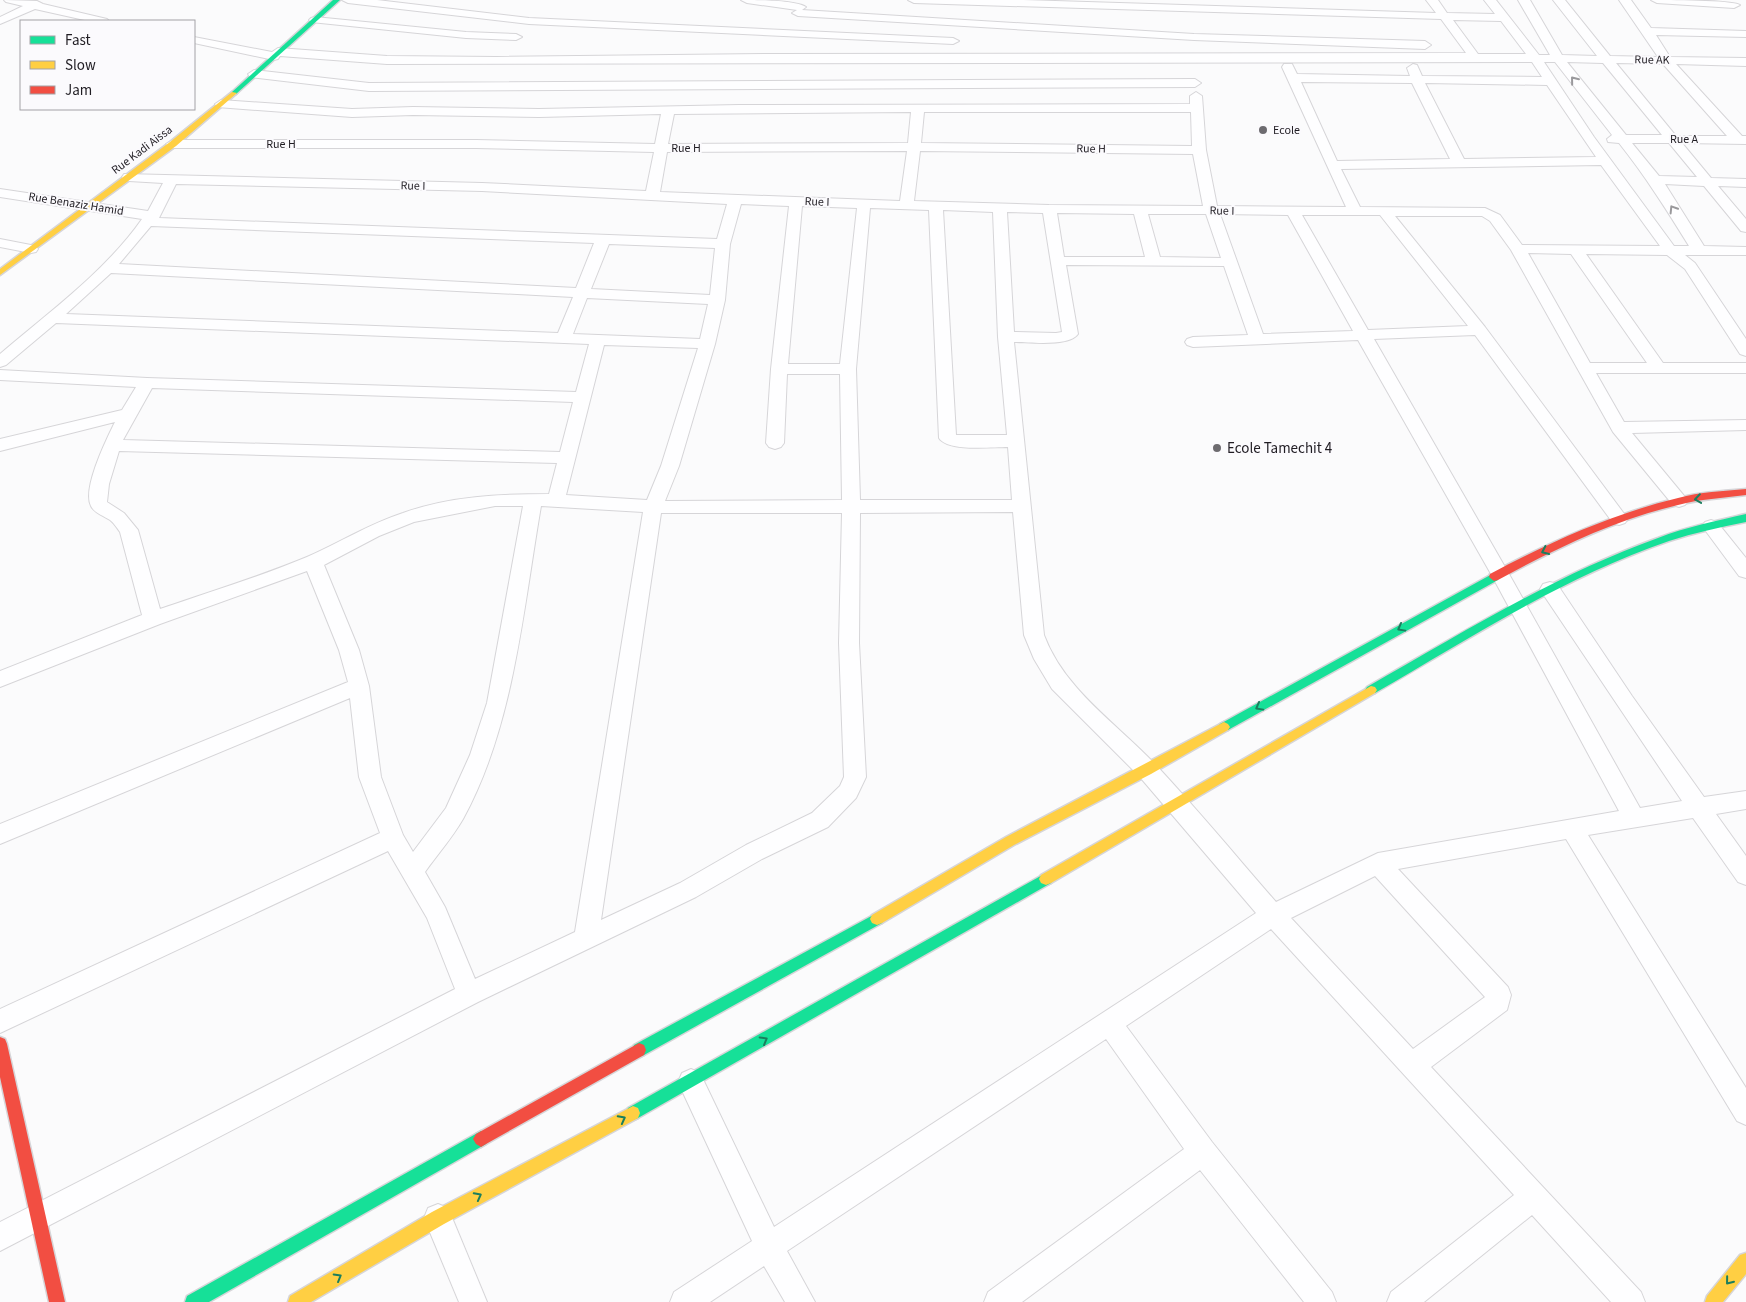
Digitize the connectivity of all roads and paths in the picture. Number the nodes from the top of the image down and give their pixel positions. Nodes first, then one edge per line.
1 (10, 0) edge
2 (44, 0) edge
3 (337, 0) edge
4 (348, 0) edge
5 (748, 0) edge
6 (914, 0) edge
7 (1349, 0) edge
8 (1432, 0) edge
9 (1490, 0) edge
10 (1524, 0) edge
11 (1559, 0) edge
12 (1625, 0) edge
13 (1657, 0) edge
14 (953, 2) junction
15 (1044, 2) edge
16 (1746, 2) edge
17 (33, 5) junction
18 (801, 7) edge
19 (1737, 11) edge
20 (1356, 13) junction
21 (1444, 16) junction
22 (1505, 18) junction
23 (99, 20) edge
24 (315, 20) junction
25 (0, 21) edge
26 (529, 21) junction
27 (952, 23) junction
28 (1648, 31) junction
29 (786, 33) junction
30 (1746, 34) edge
31 (516, 37) junction
32 (1194, 37) junction
33 (195, 40) edge
34 (953, 41) junction
35 (1376, 43) junction
36 (1038, 44) junction
37 (1467, 46) junction
38 (276, 54) junction
39 (1475, 57) junction
40 (768, 58) junction
41 (1194, 58) junction
42 (1284, 58) junction
43 (1388, 58) junction
44 (1409, 58) junction
45 (1536, 59) junction
46 (1557, 59) junction
47 (388, 60) junction
48 (1606, 60) junction
49 (496, 61) junction
50 (1666, 61) junction
51 (1746, 62) edge
52 (958, 71) junction
53 (657, 73) junction
54 (254, 74) junction
55 (1293, 78) junction
56 (1416, 78) junction
57 (1551, 81) junction
58 (1194, 83) junction
59 (750, 85) junction
60 (369, 87) junction
61 (221, 104) junction
62 (966, 108) junction
63 (1197, 108) junction
64 (739, 109) junction
65 (918, 109) junction
66 (661, 111) junction
67 (352, 113) junction
68 (1589, 139) junction
69 (1622, 139) junction
70 (1672, 139) junction
71 (1742, 140) edge
72 (173, 144) junction
73 (327, 144) junction
74 (912, 147) junction
75 (660, 148) junction
76 (1199, 150) junction
77 (1606, 161) junction
78 (1459, 163) junction
79 (1332, 165) junction
80 (129, 177) junction
81 (172, 180) junction
82 (1655, 180) junction
83 (1707, 182) junction
84 (1746, 183) edge
85 (0, 193) edge
86 (652, 196) junction
87 (735, 200) junction
88 (796, 201) junction
89 (864, 203) junction
90 (907, 204) junction
91 (936, 205) junction
92 (90, 206) junction
93 (1000, 208) junction
94 (1049, 209) junction
95 (1140, 210) junction
96 (1211, 210) junction
97 (1355, 211) junction
98 (1384, 211) junction
99 (1293, 212) junction
100 (150, 219) junction
101 (1746, 228) edge
102 (603, 240) junction
103 (0, 243) edge
104 (722, 244) junction
105 (31, 249) junction
106 (1518, 250) junction
107 (1576, 250) junction
108 (1670, 250) junction
109 (1699, 250) junction
110 (1746, 251) edge
111 (1058, 261) junction
112 (1154, 262) junction
113 (1230, 262) junction
114 (1690, 266) junction
115 (106, 268) junction
116 (0, 273) edge
117 (581, 293) junction
118 (717, 300) junction
119 (50, 318) junction
120 (1479, 330) junction
121 (1363, 335) junction
122 (1006, 337) junction
123 (564, 338) junction
124 (598, 339) junction
125 (1257, 340) junction
126 (1193, 342) dead end
127 (707, 344) junction
128 (1746, 351) edge
129 (0, 362) edge
130 (1586, 368) junction
131 (1658, 368) junction
132 (1746, 368) edge
133 (780, 369) junction
134 (848, 369) junction
135 (0, 375) edge
136 (147, 383) junction
137 (583, 397) junction
138 (127, 414) junction
139 (1746, 425) edge
140 (1619, 428) junction
141 (1016, 442) junction
142 (775, 444) dead end
143 (0, 445) edge
144 (112, 446) junction
145 (567, 458) junction
146 (1746, 492) edge
147 (556, 500) junction
148 (533, 501) junction
149 (1679, 501) junction
150 (851, 506) junction
151 (1022, 506) junction
152 (653, 507) junction
153 (1746, 518) edge
154 (1619, 519) junction
155 (1711, 526) junction
156 (313, 562) junction
157 (1746, 571) edge
158 (1500, 574) junction
159 (1550, 590) junction
160 (1518, 607) junction
161 (153, 619) junction
162 (0, 679) edge
163 (359, 686) junction
164 (1147, 770) junction
165 (1746, 800) edge
166 (1176, 805) junction
167 (1698, 808) junction
168 (1634, 817) junction
169 (1572, 828) junction
170 (0, 834) edge
171 (392, 838) junction
172 (1378, 863) junction
173 (412, 871) junction
174 (1746, 875) edge
175 (1273, 915) junction
176 (586, 938) junction
177 (469, 994) junction
178 (0, 1021) edge
179 (1109, 1023) junction
180 (0, 1044) edge
181 (1412, 1065) junction
182 (690, 1082) junction
183 (1746, 1112) edge
184 (1202, 1152) junction
185 (1534, 1197) junction
186 (39, 1216) junction
187 (438, 1218) junction
188 (0, 1237) edge
189 (769, 1247) junction
190 (1746, 1261) edge
191 (57, 1302) edge
192 (193, 1302) edge
193 (296, 1302) edge
194 (472, 1302) edge
195 (684, 1302) edge
196 (800, 1302) edge
197 (998, 1302) edge
198 (1322, 1302) edge
199 (1401, 1302) edge
200 (1631, 1302) edge
201 (1713, 1302) edge

1 - 17 street
2 - 17 street
3 - 24 main road, Rue Kadi Aissa
4 - 26 street
5 - 18 street
6 - 14 street
7 - 20 street
8 - 21 street
9 - 22 street
10 - 46 street
11 - 48 street
12 - 28 street
13 - 19 street
14 - 15 street
14 - 27 street
15 - 20 street
15 - 36 street
16 - 19 street
17 - 23 street
17 - 25 street
18 - 27 street
18 - 29 street
20 - 21 street
20 - 35 street
21 - 22 street
21 - 37 street
22 - 45 street
24 - 31 street
24 - 38 main road, Rue Kadi Aissa
26 - 29 street
26 - 31 street
27 - 34 street
27 - 36 street
28 - 30 street
28 - 50 street
29 - 34 street
29 - 40 street
31 - 49 street
32 - 35 street
32 - 36 street
32 - 41 street
33 - 38 street
34 - 52 street
35 - 37 street
35 - 43 street
36 - 41 street, Rue AK
36 - 52 street
37 - 39 street
38 - 47 street
38 - 54 main road, Rue Kadi Aissa
39 - 44 street, Rue AK
39 - 45 street, Rue AK
40 - 52 street
40 - 53 street
40 - 59 street
41 - 42 street, Rue AK
41 - 58 street
42 - 43 street, Rue AK
42 - 55 street
43 - 44 street, Rue AK
44 - 56 street
45 - 46 street, Rue AK
45 - 57 street
46 - 48 street, Rue AK
69 -> 46 street
47 - 49 street
47 - 60 street
48 - 50 street, Rue AK
48 - 70 street
49 - 53 street
50 - 51 street, Rue AK
50 - 71 street
52 - 58 street
52 - 59 street
52 - 62 street
53 - 59 street
53 - 60 street
53 - 66 street
54 - 60 street
54 - 61 main road, Rue Kadi Aissa
55 - 56 street
55 - 79 street
56 - 57 street
56 - 78 street
57 - 68 street
58 - 63 street
59 - 64 street
61 - 67 street
61 - 72 main road, Rue Kadi Aissa
62 - 63 street
62 - 65 street
63 - 76 street
64 - 65 street
64 - 66 street
65 - 74 street
66 - 67 street
66 - 75 street
67 - 73 street
68 - 69 street, Rue A
68 - 77 street
69 - 70 street, Rue A
69 - 82 street
70 - 71 street, Rue A
70 - 83 street
72 - 73 street, Rue H
72 - 80 main road, Rue Kadi Aissa
73 - 75 street, Rue H
74 - 75 street, Rue H
74 - 76 street, Rue H
74 - 90 street
75 - 86 street
76 - 96 street
77 - 78 street
77 - 108 street
78 - 79 street
79 - 97 street
80 - 81 street, Rue I
80 - 92 main road, Rue Kadi Aissa
81 - 86 street, Rue I
81 - 100 street
82 - 83 street
109 -> 82 street
83 - 84 street
83 - 101 street
85 - 92 street, Rue Benaziz Hamid
86 - 87 street, Rue I
87 - 88 street, Rue I
87 - 104 street
88 - 89 street, Rue I
88 - 133 street
89 - 90 street, Rue I
89 - 134 street
90 - 91 street, Rue I
91 - 93 street, Rue I
91 - 141 street
92 - 100 street, Rue Benaziz Hamid
92 - 105 main road, Rue Kadi Aissa
93 - 94 street, Rue I
93 - 122 street
94 - 95 street, Rue I
94 - 111 street
95 - 96 street, Rue I
95 - 112 street
96 - 99 street, Rue I
96 - 113 street
97 - 98 street, Rue I
97 - 99 street, Rue I
98 - 106 street, Rue I
98 - 120 street
99 - 121 street
100 - 102 street, Rue Benaziz Hamid
100 - 115 street
102 - 104 street, Rue Benaziz Hamid
102 - 117 street
103 - 105 street
104 - 118 street
105 - 116 main road, Rue Kadi Aissa
106 - 107 street
106 - 130 street
107 - 108 street
107 - 131 street
108 - 109 street
108 - 114 street
109 - 110 street
109 - 114 street
111 - 112 street
111 - 122 street
112 - 113 street
113 - 125 street
114 - 128 street
115 - 117 street
115 - 119 street
117 - 118 street
117 - 123 street
118 - 127 street
119 - 123 street
119 - 129 street
120 - 121 street
120 - 154 street
121 - 125 street
121 - 158 street
122 - 141 street
123 - 124 street
124 - 127 street
124 - 137 street
125 - 126 street
127 - 152 street
130 - 131 street
130 - 140 street
131 - 132 street
133 - 134 street
133 - 142 street
134 - 150 street
135 - 136 street
136 - 137 street
136 - 138 street
137 - 145 street
138 - 143 street
138 - 144 street
139 - 140 street
140 - 149 street
141 - 151 street
144 - 145 street
144 - 161 street
145 - 147 street
146 -> 149 main road
147 - 148 street
147 - 152 street
148 - 156 street
148 - 173 street
149 - 154 main road
150 - 151 street
150 - 152 street
150 - 176 street
151 - 164 street
152 - 176 street
153 - 155 main road
154 -> 158 main road
155 - 157 street
155 - 159 main road
156 - 161 street
156 - 163 street
158 - 160 street
158 -> 164 main road
159 - 160 main road
159 - 167 street
160 - 166 main road
160 - 168 street
161 - 162 street
163 - 170 street
163 - 171 street
164 - 166 street
164 - 192 main road
165 - 167 street
166 - 175 street
182 -> 166 main road
167 - 168 street
167 - 174 street
168 - 169 street
169 - 172 street
169 - 183 street
171 - 173 street
171 - 178 street
172 - 175 street
172 - 181 street
173 - 177 street
175 - 179 street
175 - 181 street
176 - 177 street
177 - 186 street
179 - 184 street
179 - 189 street
180 - 186 main road
181 - 185 street
187 -> 182 main road
182 - 189 street
184 - 197 street
184 - 198 street
185 - 199 street
185 - 200 street
186 - 188 street
186 - 191 main road
193 -> 187 main road
187 - 194 street
189 - 195 street
189 - 196 street
190 -> 201 main road

